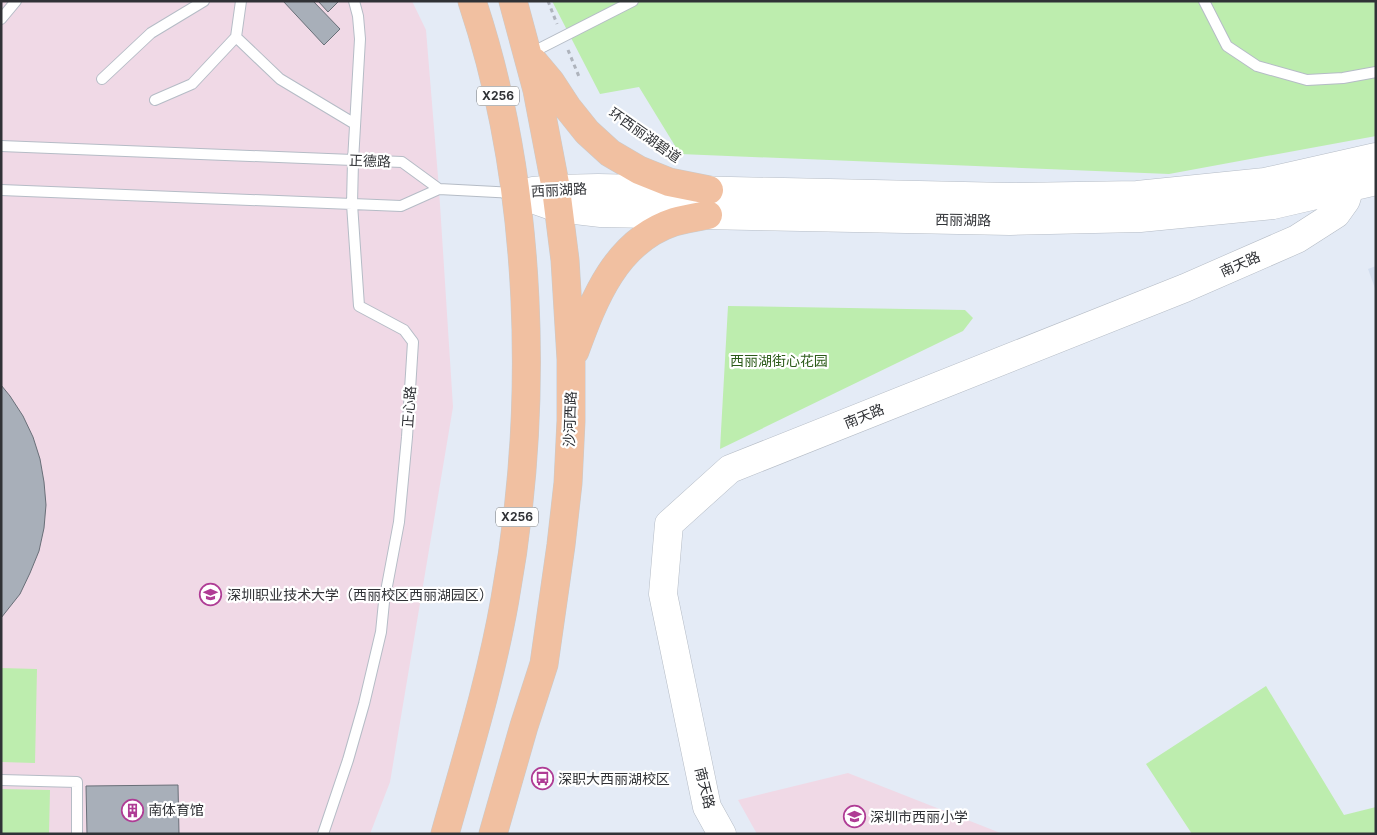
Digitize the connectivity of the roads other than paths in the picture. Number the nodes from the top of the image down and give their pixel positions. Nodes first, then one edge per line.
1 (204, 1) edge
2 (241, 1) edge
3 (354, 1) edge
4 (472, 1) edge
5 (513, 1) edge
6 (633, 1) edge
7 (1204, 1) edge
8 (11, 3) edge
9 (1, 19) edge
10 (236, 37) junction
11 (528, 54) junction
12 (1376, 72) edge
13 (102, 79) dead end
14 (155, 100) dead end
15 (355, 124) junction
16 (1, 146) edge
17 (1376, 157) edge
18 (353, 161) junction
19 (1376, 181) edge
20 (1350, 187) junction
21 (438, 189) junction
22 (1, 190) edge
23 (515, 193) junction
24 (557, 199) junction
25 (708, 203) junction
26 (352, 204) junction
27 (571, 359) junction
28 (1, 780) edge
29 (77, 834) edge
30 (323, 834) edge
31 (445, 834) edge
32 (493, 834) edge
33 (722, 834) edge

1 - 13 lane
2 - 10 lane
3 - 15 lane, 正心路
4 - 23 main road, X256
5 - 11 main road, 沙河西路 / X256
6 - 11 lane
7 - 12 lane
8 - 9 lane
10 - 14 lane
10 - 15 lane
11 - 24 main road, 沙河西路 / X256
11 - 25 main road
15 - 18 lane, 正心路
16 - 18 lane, 正德路
17 - 25 main road, 西丽湖路
18 - 21 lane, 正德路
18 - 26 lane, 正心路
19 - 20 main road, 西丽湖路
20 - 25 main road, 西丽湖路
20 - 33 main road, 南天路
21 - 23 lane
21 - 26 lane
22 - 26 lane
23 - 24 main road, 西丽湖路
23 - 31 main road, X256
24 - 25 main road, 西丽湖路
24 - 27 main road, 沙河西路 / X256
25 - 27 main road
26 - 30 lane, 正心路
27 - 32 main road, 沙河西路 / X256
28 - 29 lane

